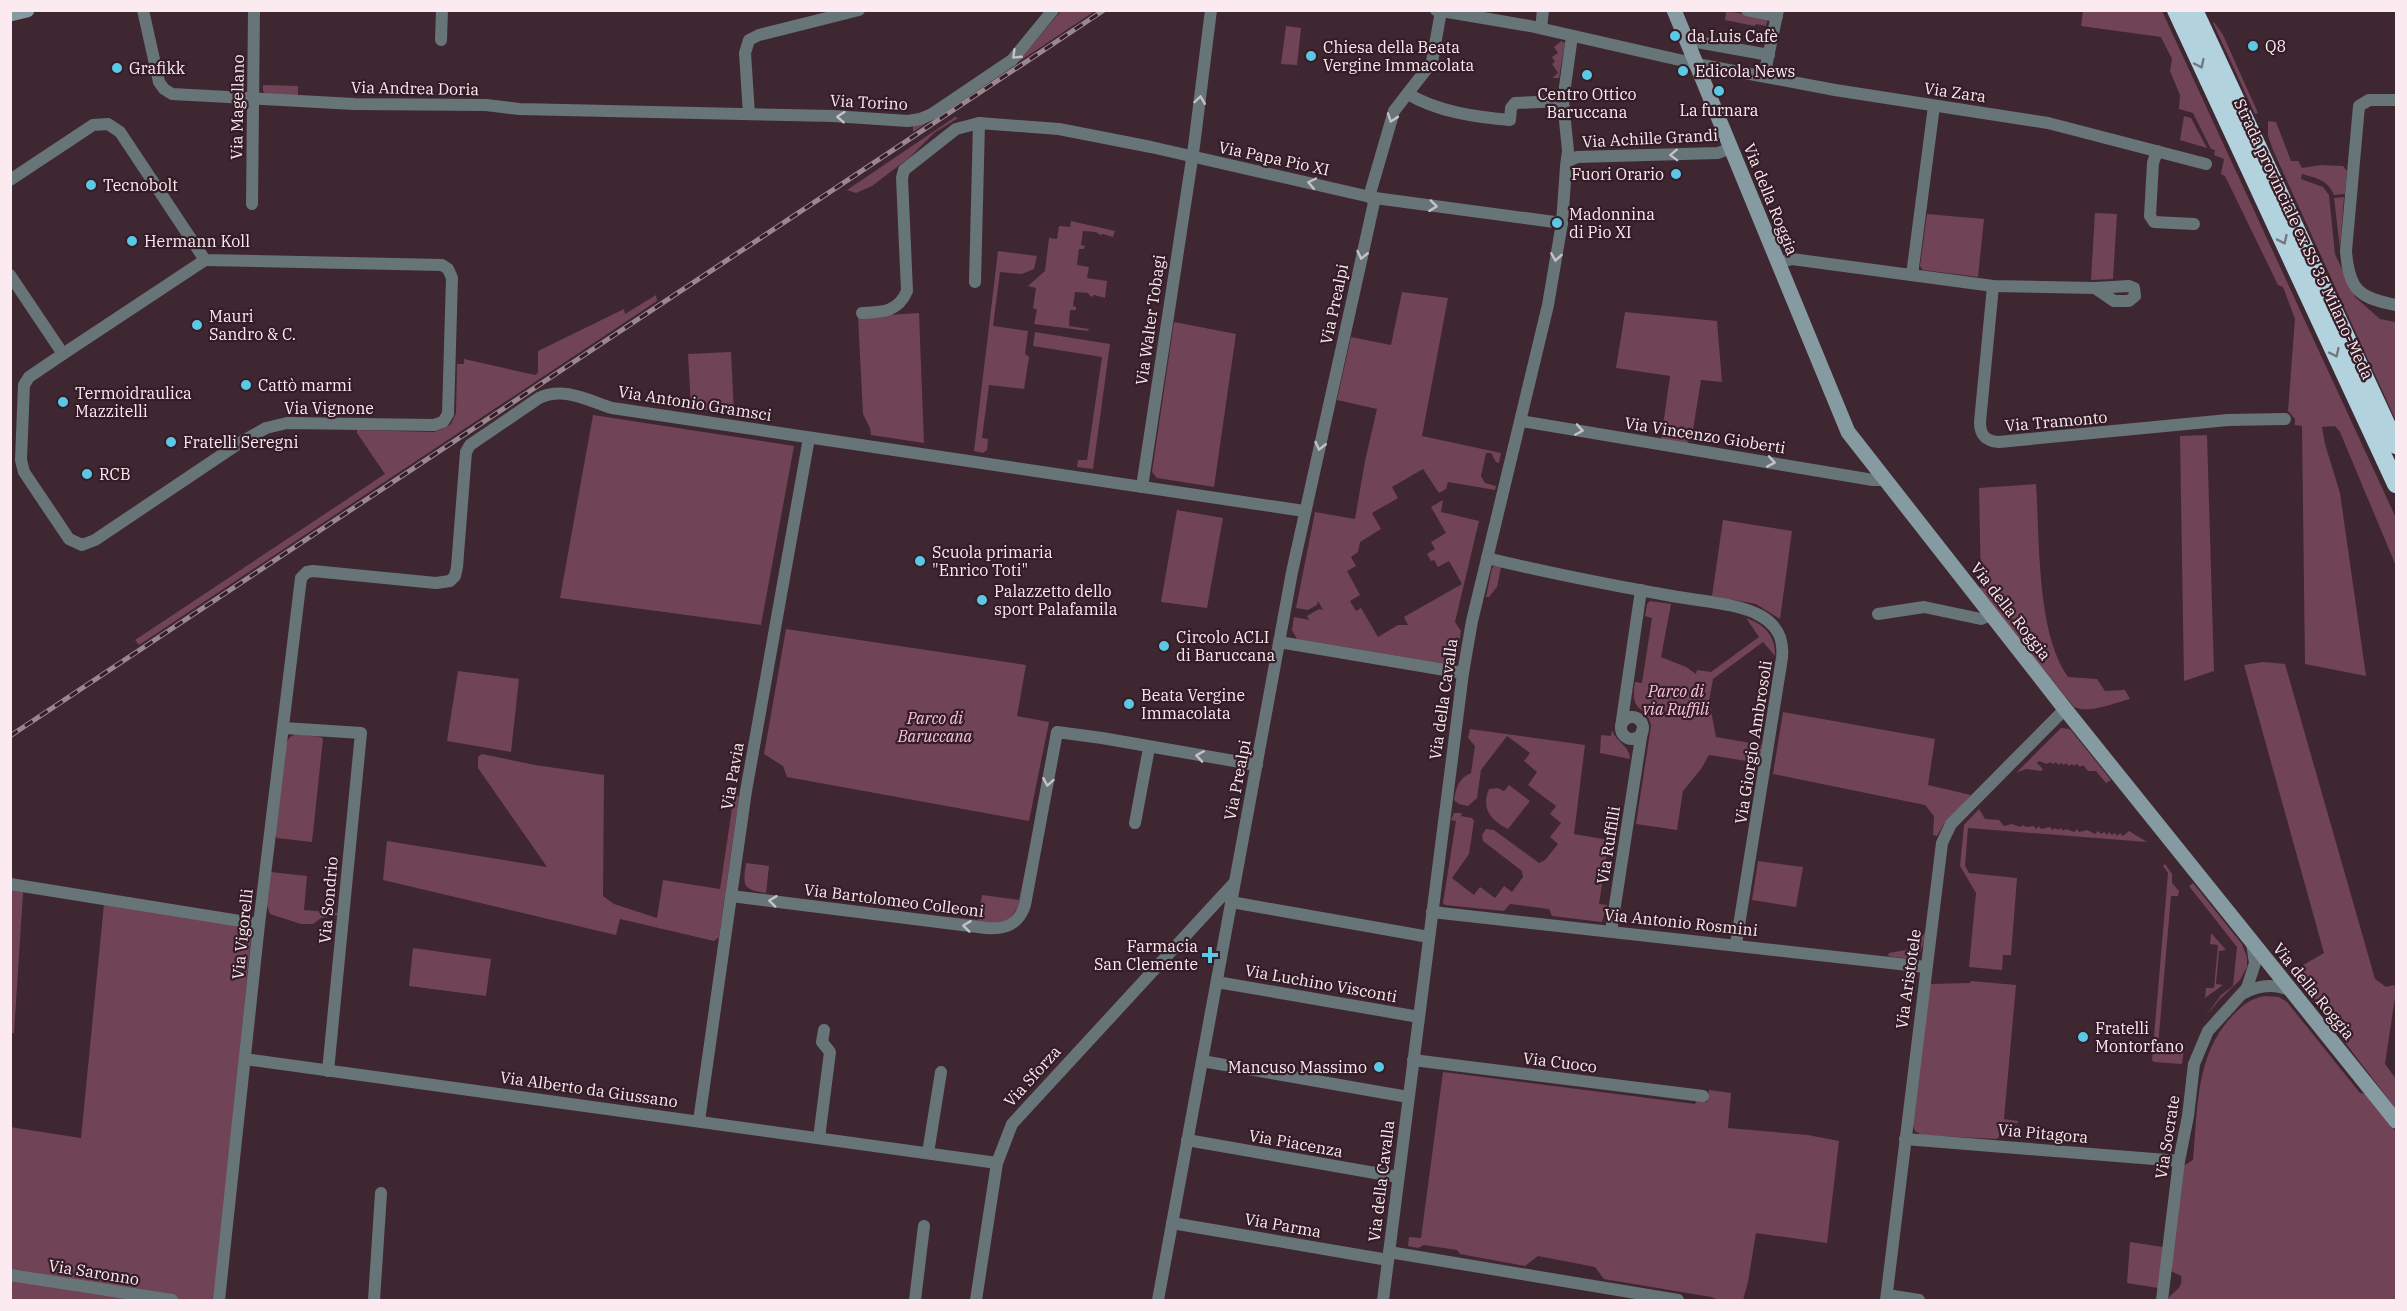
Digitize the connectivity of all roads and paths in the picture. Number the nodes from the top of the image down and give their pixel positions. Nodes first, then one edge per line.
1 (27, 10) edge
2 (143, 10) edge
3 (254, 10) edge
4 (442, 10) edge
5 (859, 10) edge
6 (1053, 10) edge
7 (1211, 10) edge
8 (1436, 10) edge
9 (1544, 10) edge
10 (1674, 10) edge
11 (1747, 10) edge
12 (2176, 10) edge
13 (2194, 10) edge
14 (1441, 11) edge
15 (845, 12) edge
16 (1778, 13) edge
17 (10, 14) edge
18 (1541, 28) junction
19 (1572, 36) junction
20 (441, 40) dead end
21 (1686, 40) junction
22 (1769, 55) junction
23 (1697, 64) junction
24 (1764, 76) junction
25 (1408, 94) junction
26 (254, 100) junction
27 (2397, 100) edge
28 (1934, 106) junction
29 (1563, 107) junction
30 (750, 114) junction
31 (979, 123) junction
32 (1731, 148) junction
33 (2157, 151) junction
34 (1191, 158) junction
35 (1570, 159) junction
36 (2206, 164) dead end
37 (10, 180) edge
38 (1372, 197) junction
39 (252, 204) dead end
40 (1562, 223) junction
41 (2194, 224) dead end
42 (205, 260) junction
43 (1778, 263) junction
44 (10, 275) edge
45 (1912, 275) junction
46 (975, 282) dead end
47 (1993, 286) junction
48 (2095, 288) dead end
49 (2397, 305) edge
50 (862, 313) dead end
51 (63, 354) junction
52 (2285, 419) dead end
53 (1521, 421) junction
54 (808, 438) junction
55 (2397, 445) edge
56 (1884, 480) junction
57 (2397, 484) edge
58 (1142, 488) junction
59 (1305, 511) junction
60 (1487, 558) junction
61 (305, 573) joint
62 (1641, 590) junction
63 (1878, 614) dead end
64 (1991, 615) junction
65 (1279, 642) junction
66 (1463, 673) junction
67 (1624, 696) junction
68 (2065, 709) junction
69 (1641, 726) junction
70 (284, 728) junction
71 (1623, 731) junction
72 (1149, 748) junction
73 (1637, 764) junction
74 (1257, 765) junction
75 (1135, 823) dead end
76 (1234, 882) junction
77 (10, 884) edge
78 (730, 896) junction
79 (1230, 908) junction
80 (1432, 912) junction
81 (1201, 918) junction
82 (259, 924) junction
83 (1611, 931) junction
84 (1429, 937) junction
85 (2251, 940) junction
86 (1736, 944) junction
87 (1926, 967) junction
88 (2253, 972) junction
89 (2273, 975) junction
90 (1217, 982) junction
91 (2241, 995) junction
92 (1419, 1017) junction
93 (824, 1030) dead end
94 (245, 1059) junction
95 (1413, 1060) junction
96 (1202, 1061) junction
97 (328, 1071) junction
98 (941, 1072) dead end
99 (1703, 1096) dead end
100 (1408, 1097) junction
101 (699, 1121) junction
102 (2397, 1121) edge
103 (819, 1138) junction
104 (1905, 1139) junction
105 (1188, 1140) junction
106 (928, 1153) junction
107 (2179, 1161) junction
108 (997, 1163) junction
109 (1398, 1177) junction
110 (381, 1193) dead end
111 (1172, 1223) junction
112 (924, 1226) dead end
113 (1388, 1256) junction
114 (10, 1275) edge
115 (1886, 1298) edge
116 (172, 1300) edge
117 (219, 1300) edge
118 (374, 1300) edge
119 (915, 1300) edge
120 (976, 1300) edge
121 (1158, 1300) edge
122 (1383, 1300) edge
123 (1678, 1300) edge
124 (1919, 1300) edge
125 (2162, 1300) edge

1 - 17 street
2 - 26 street, Via Andrea Doria
3 - 26 street, Via Magellano
4 - 20 street
5 - 15 street
6 -> 30 street, Via Torino
34 -> 7 street, Via Walter Tobagi
8 - 14 street, Via Zara
9 - 18 street
10 - 21 street, Via della Roggia
11 - 16 street
12 -> 57 highway, Strada provinciale ex SS 35 Milano-Meda
13 - 55 highway, Strada provinciale ex SS 35 Milano-Meda
14 - 18 street, Via Zara
14 - 25 street, Via Prealpi
15 - 30 street
16 - 22 street
18 - 19 street, Via Zara
19 - 23 street, Via Zara
19 - 29 street, Via della Cavalla
21 - 22 street
21 - 23 street, Via della Roggia
22 - 24 street
23 - 24 street, Via Zara
23 - 32 street, Via della Roggia
24 - 28 street, Via Zara
25 - 29 street
25 -> 38 street, Via Prealpi
26 - 30 street, Via Andrea Doria
26 - 39 street, Via Magellano
27 - 49 street
28 - 33 street, Via Zara
28 - 45 street
29 - 35 street, Via della Cavalla
31 - 34 street, Via Papa Pio XI
31 - 46 street
31 - 50 street, Via Papa Pio XI
32 -> 35 street, Via Achille Grandi
32 - 43 street, Via della Roggia
33 - 36 street, Via Zara
33 - 41 street
38 -> 34 street, Via Papa Pio XI
34 - 58 street, Via Walter Tobagi
35 - 40 street, Via della Cavalla
37 - 42 street
38 -> 40 street, Via Papa Pio XI
38 -> 59 street, Via Prealpi
40 -> 53 street, Via della Cavalla
42 - 51 street, Via Vignone
42 - 51 street, Via Vignone
43 - 45 street
43 - 56 street, Via della Roggia
44 - 51 street
45 - 47 street
47 - 48 street
47 - 52 street, Via Tramonto
53 -> 56 street, Via Vincenzo Gioberti
53 - 60 street, Via della Cavalla
54 - 58 street, Via Antonio Gramsci
54 - 61 street, Via Antonio Gramsci
54 - 78 street, Via Pavia
56 - 64 street, Via della Roggia
58 - 59 street, Via Antonio Gramsci
59 - 65 street, Via Prealpi
60 - 62 street, Via Giorgio Ambrosoli
60 - 66 street, Via della Cavalla
61 - 70 street, Via Vigorelli
62 - 67 street
62 - 86 street, Via Giorgio Ambrosoli
63 - 64 street
64 - 68 street, Via della Roggia
65 - 66 street
65 - 74 street, Via Prealpi
66 - 80 street, Via della Cavalla
67 - 69 street
67 - 71 street
68 - 85 street, Via della Roggia
68 - 87 street, Via Aristotele
69 - 71 street
69 - 71 street
69 - 73 street, Via Ruffilli
70 - 82 street, Via Vigorelli
70 - 97 street, Via Sondrio
71 - 73 street
74 -> 72 street, Via Bartolomeo Colleoni
72 - 75 street
72 -> 78 street, Via Bartolomeo Colleoni
73 - 83 street, Via Ruffilli
74 - 76 street, Via Prealpi
76 - 79 street, Via Prealpi
76 - 81 street, Via Sforza
77 - 82 street
78 - 101 street, Via Pavia
79 - 81 street
79 - 84 street
79 - 90 street, Via Prealpi
80 - 83 street, Via Antonio Rosmini
80 - 84 street, Via della Cavalla
81 - 108 street, Via Sforza
82 - 94 street, Via Vigorelli
83 - 86 street, Via Antonio Rosmini
84 - 92 street, Via della Cavalla
85 - 88 street
85 - 89 street, Via della Roggia
86 - 87 street, Via Antonio Rosmini
87 - 104 street, Via Aristotele
88 - 89 street
88 - 91 street, Via Socrate
89 - 91 street, Via Socrate
89 - 102 street, Via della Roggia
90 - 92 street, Via Luchino Visconti
90 - 96 street, Via Prealpi
91 - 107 street, Via Socrate
92 - 95 street, Via della Cavalla
93 - 103 street
94 - 97 street, Via Alberto da Giussano
94 - 117 street, Via Vigorelli
95 - 99 street, Via Cuoco
95 - 100 street, Via della Cavalla
96 - 100 street
96 - 105 street, Via Prealpi
97 - 101 street, Via Alberto da Giussano
98 - 106 street
100 - 109 street, Via della Cavalla
101 - 103 street, Via Alberto da Giussano
103 - 106 street, Via Alberto da Giussano
104 - 107 street, Via Pitagora
104 - 115 street, Via Aristotele
105 - 109 street, Via Piacenza
105 - 111 street, Via Prealpi
106 - 108 street, Via Alberto da Giussano
107 - 125 street, Via Socrate
108 - 120 street, Via Sforza
109 - 113 street, Via della Cavalla
110 - 118 street
111 - 113 street, Via Parma
111 - 121 street, Via Prealpi
112 - 119 street
113 - 122 street, Via della Cavalla
113 - 123 street, Via della Cavalla
114 - 116 street, Via Saronno
115 - 124 street

